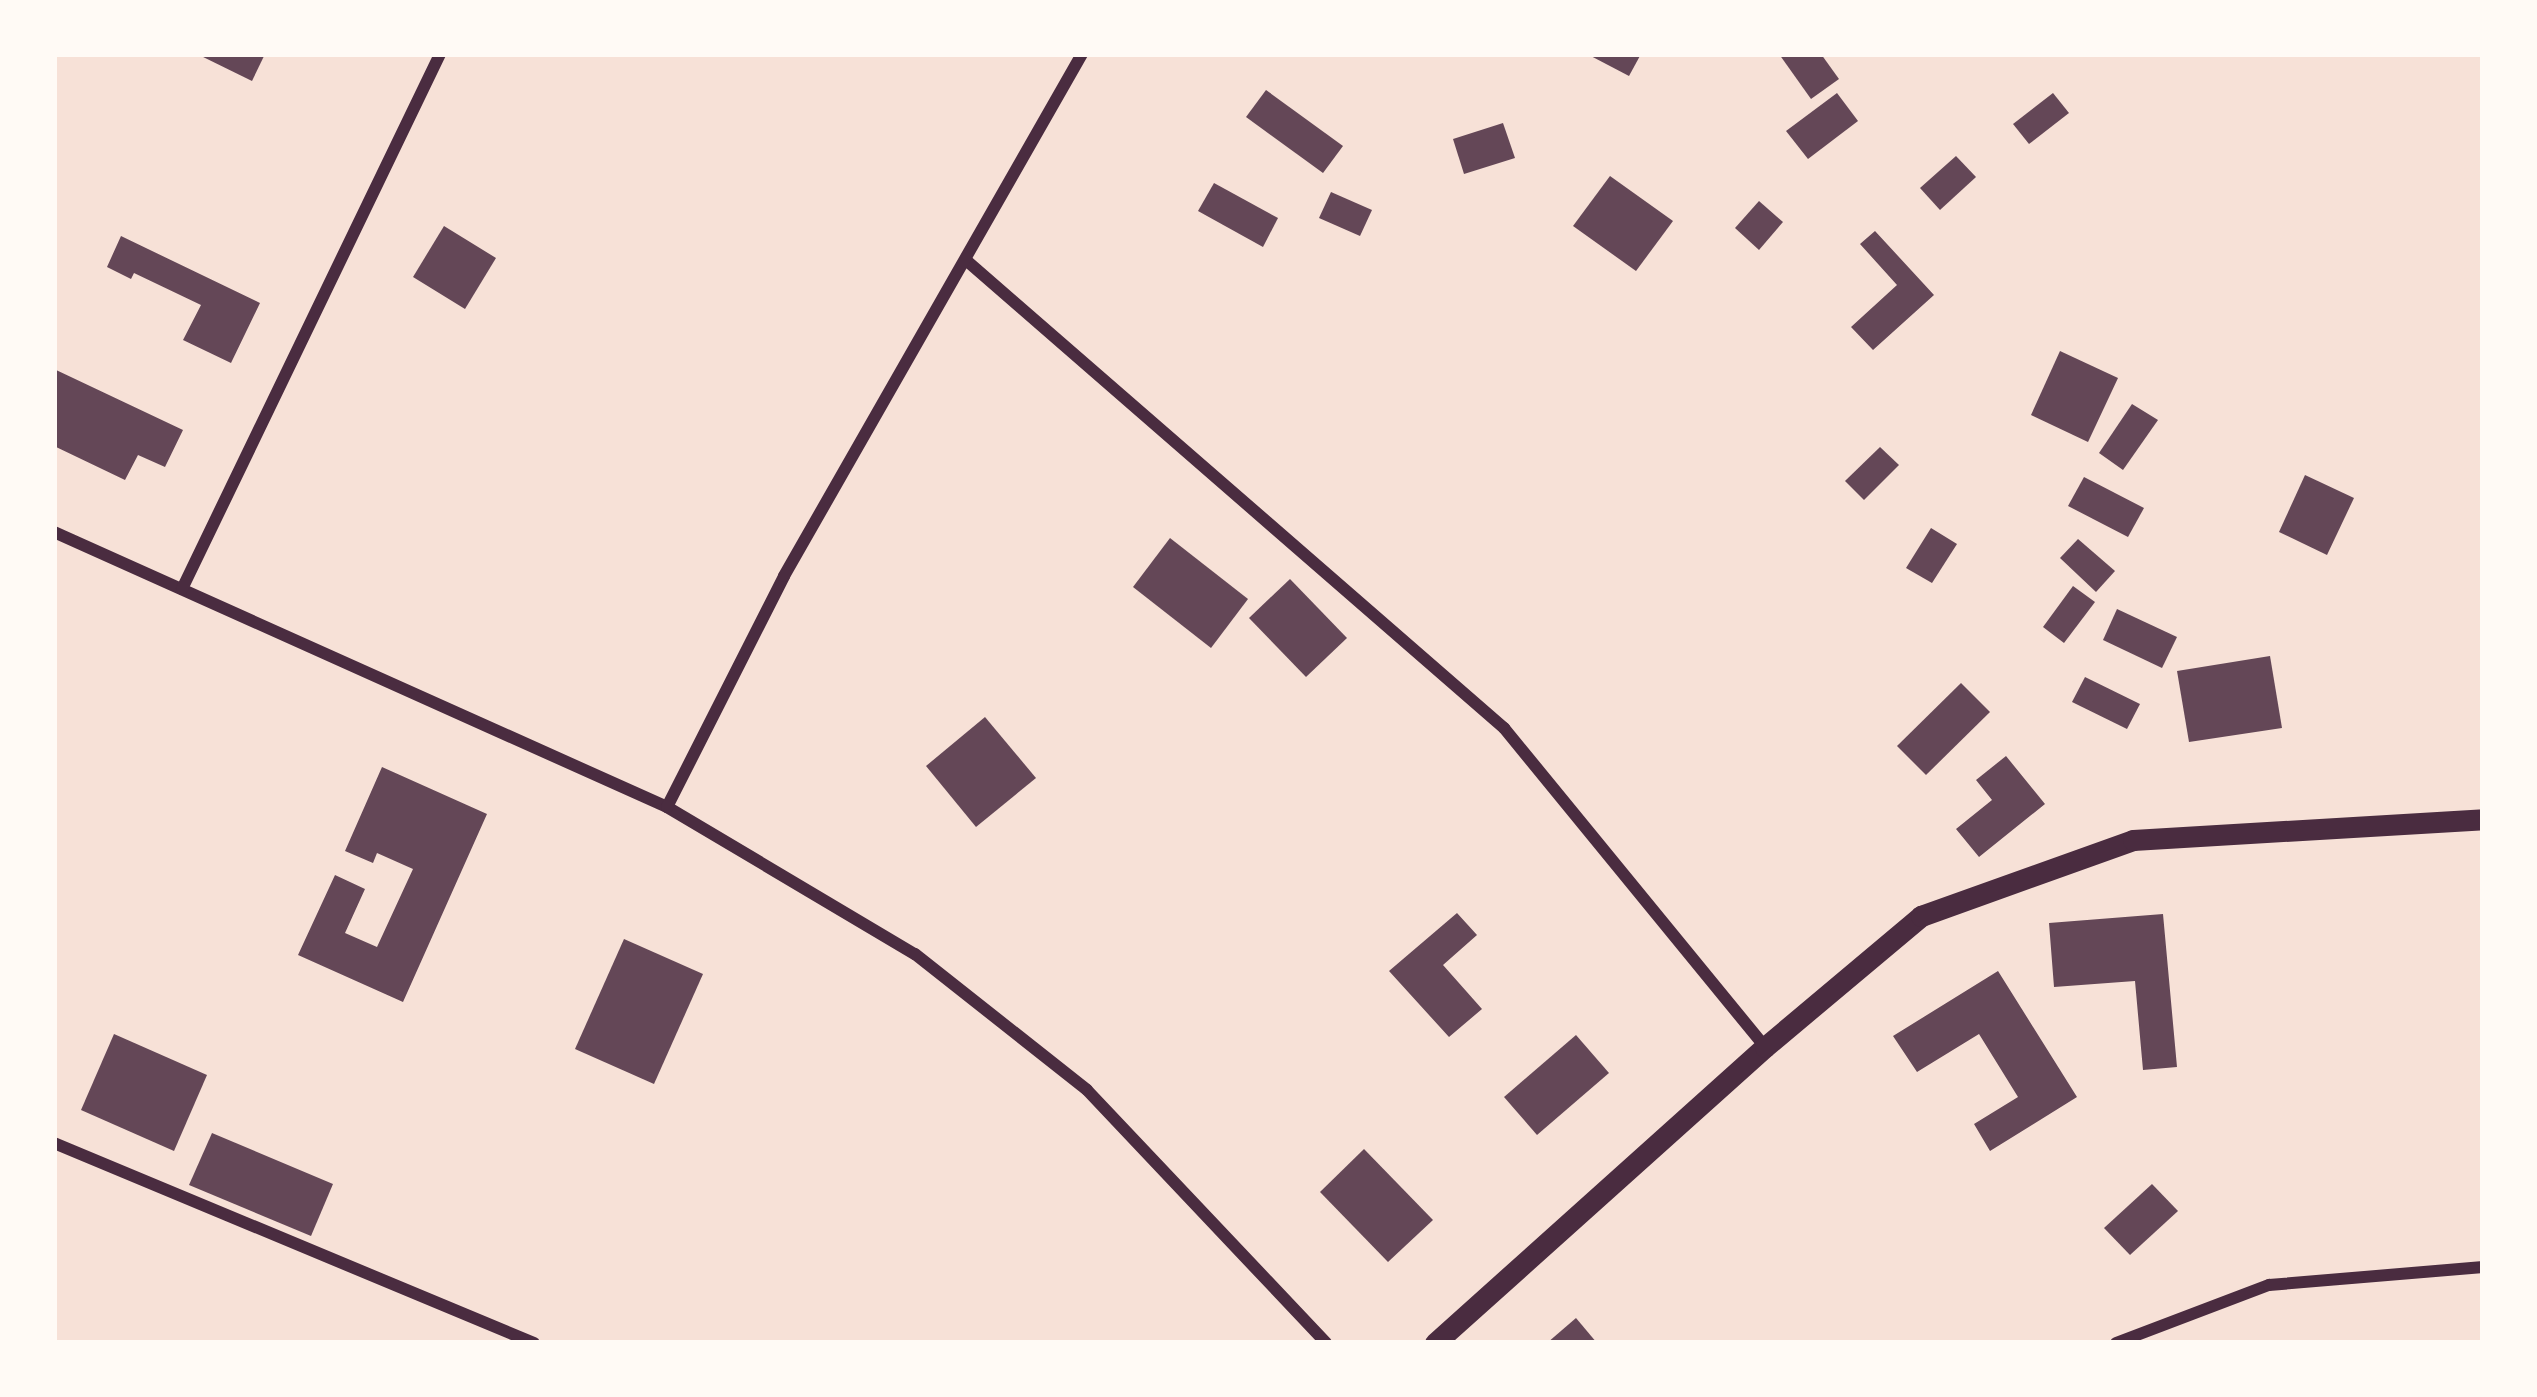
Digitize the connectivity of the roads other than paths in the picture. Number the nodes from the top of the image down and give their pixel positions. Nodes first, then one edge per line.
1 (440, 54) edge
2 (1082, 54) edge
3 (967, 261) junction
4 (54, 532) edge
5 (182, 589) junction
6 (667, 807) junction
7 (2483, 819) edge
8 (1765, 1047) junction
9 (54, 1143) edge
10 (2483, 1267) edge
11 (534, 1343) edge
12 (1325, 1343) edge
13 (1435, 1343) edge
14 (2116, 1343) edge

1 - 5 street
2 - 3 street
3 - 6 street
3 - 8 street
4 - 5 street
5 - 6 street
6 - 12 street
7 - 8 street
8 - 13 street
9 - 11 street
10 - 14 street

